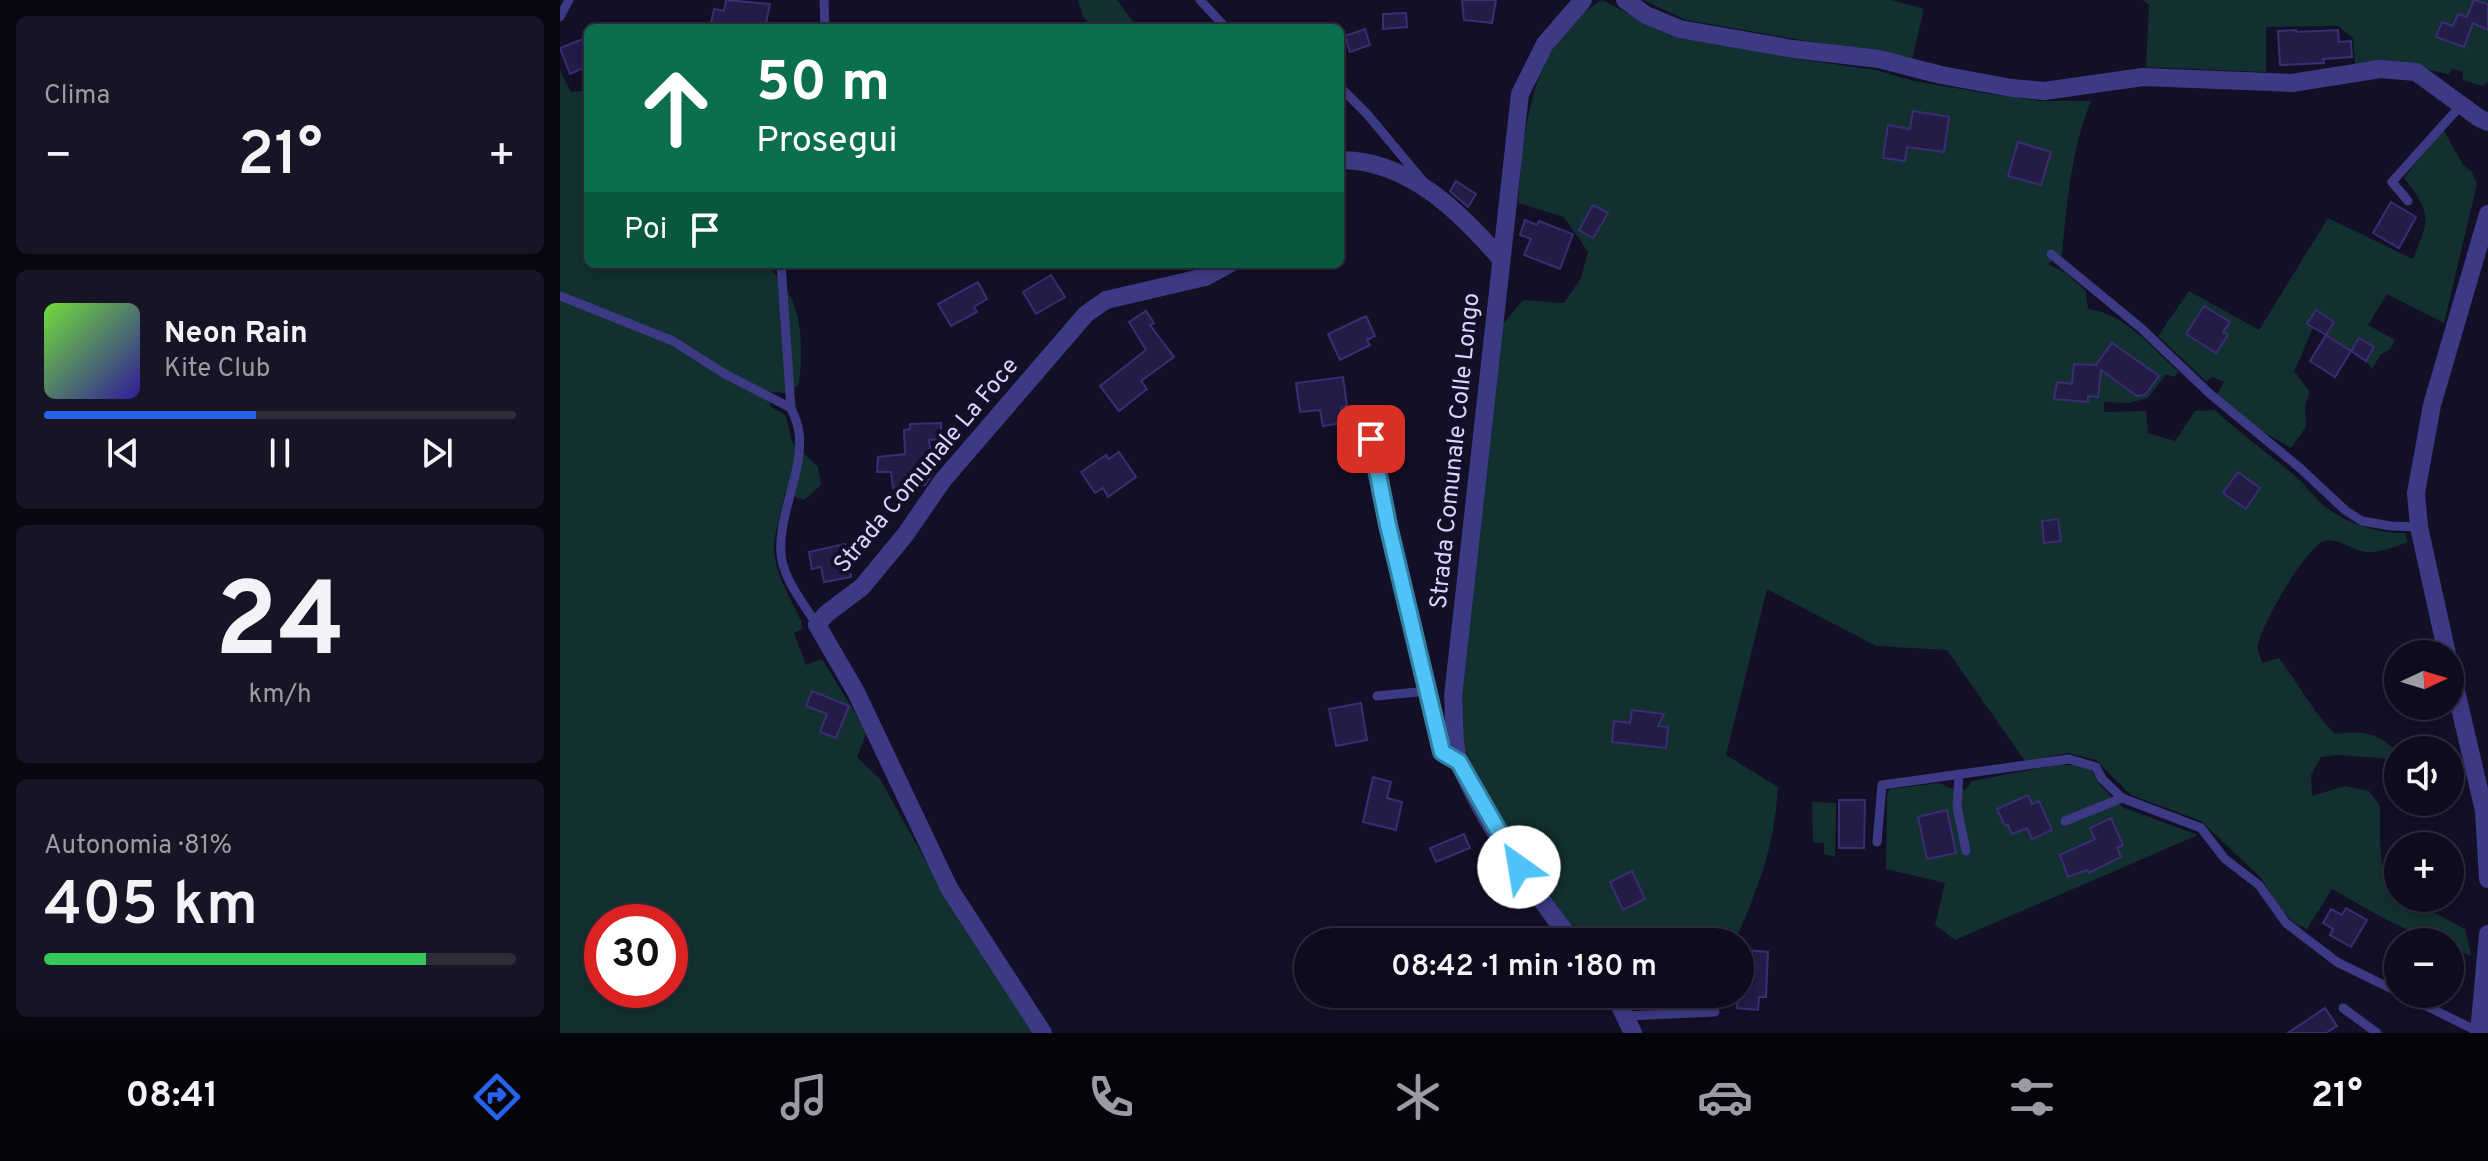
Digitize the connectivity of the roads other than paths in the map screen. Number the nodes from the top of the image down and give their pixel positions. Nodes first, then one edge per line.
1 (569, 0) edge
2 (824, 0) edge
3 (1200, 0) edge
4 (1583, 0) edge
5 (1625, 0) edge
6 (560, 17) edge
7 (825, 24) edge
8 (1222, 24) edge
9 (1344, 91) edge
10 (2462, 104) junction
11 (2488, 122) edge
12 (1344, 160) edge
13 (1424, 187) junction
14 (2408, 201) dead end
15 (2488, 215) edge
16 (2051, 254) dead end
17 (1501, 259) junction
18 (781, 268) edge
19 (1222, 268) edge
20 (560, 296) edge
21 (791, 408) junction
22 (1371, 439) dead end
23 (2419, 527) junction
24 (817, 625) junction
25 (2444, 640) edge
26 (1427, 691) junction
27 (1377, 696) dead end
28 (2463, 720) edge
29 (1459, 762) junction
30 (1959, 774) junction
31 (2122, 798) junction
32 (2065, 821) dead end
33 (1877, 842) dead end
34 (1966, 851) dead end
35 (2488, 879) edge
36 (1562, 928) edge
37 (2488, 934) edge
38 (2384, 985) edge
39 (2343, 1008) dead end
40 (2430, 1008) edge
41 (1715, 1012) dead end
42 (1629, 1025) edge
43 (2479, 1032) edge
44 (1043, 1033) edge
45 (2377, 1033) edge

1 - 6 lane
2 - 7 lane
3 - 8 lane
4 - 17 street, Strada Comunale Colle Longo
5 - 10 street
9 - 13 lane
10 - 11 street
10 - 14 lane
12 - 13 street
13 - 17 street
15 - 23 street
16 - 23 lane
17 - 29 street, Strada Comunale Colle Longo
18 - 21 lane
19 - 24 street, Strada Comunale La Foce
20 - 21 lane
21 - 24 lane
22 - 26 lane
23 - 25 street
24 - 44 street
26 - 27 lane
26 - 29 lane
28 - 35 street
29 - 36 street, Strada Comunale Colle Longo
30 - 31 lane
30 - 33 lane
30 - 34 lane
31 - 32 lane
31 - 38 lane
37 - 43 street
39 - 45 lane
40 - 43 lane
41 - 42 lane

